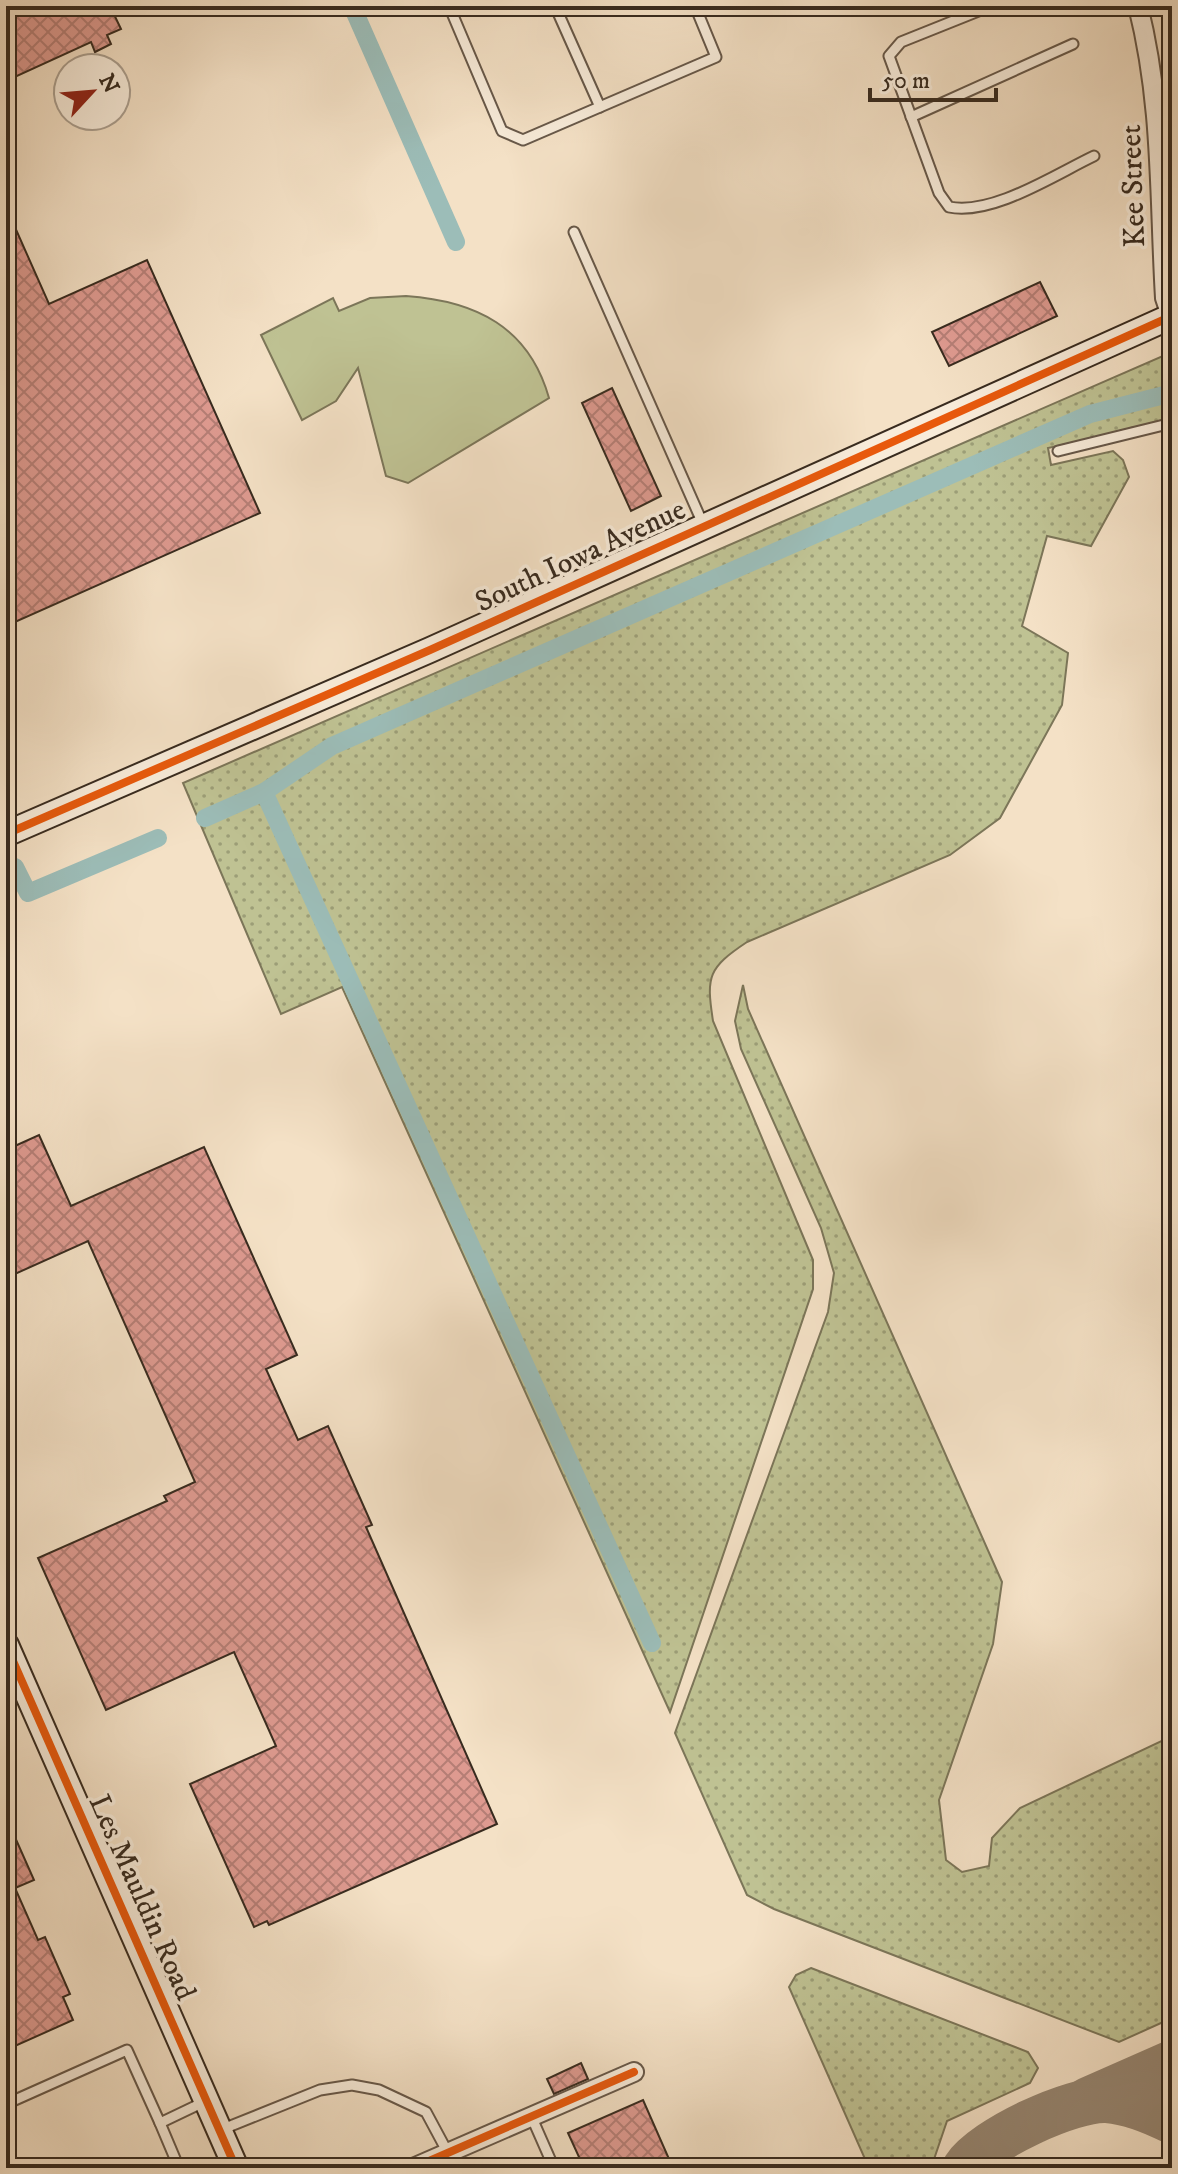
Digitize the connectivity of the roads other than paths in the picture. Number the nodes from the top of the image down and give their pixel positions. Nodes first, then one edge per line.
1 (449, 6) edge
2 (555, 6) edge
3 (695, 6) edge
4 (991, 6) edge
5 (1138, 6) edge
6 (1073, 44) dead end
7 (600, 107) junction
8 (911, 117) junction
9 (1094, 156) dead end
10 (1166, 165) edge
11 (1168, 216) edge
12 (574, 232) dead end
13 (1172, 316) edge
14 (1172, 423) edge
15 (1058, 451) dead end
16 (703, 524) junction
17 (6, 834) edge
18 (6, 1645) edge
19 (634, 2072) dead end
20 (206, 2101) junction
21 (6, 2104) edge
22 (532, 2118) junction
23 (160, 2123) junction
24 (219, 2130) junction
25 (448, 2153) junction
26 (179, 2168) edge
27 (236, 2168) edge
28 (413, 2168) edge
29 (554, 2168) edge

1 - 7 lane
2 - 7 lane
3 - 7 lane
4 - 8 lane
5 - 10 street, Kee Street
6 - 8 lane
8 - 9 lane
10 - 11 street, Kee Street
11 - 13 street, Kee Street
12 - 16 lane
13 - 16 street, South Iowa Avenue
14 - 15 lane
16 - 17 street, South Iowa Avenue
18 - 20 street, Les Mauldin Road
19 - 22 street
20 - 23 lane
20 - 24 street, Les Mauldin Road
21 - 23 lane
22 - 25 street
22 - 29 lane
23 - 26 lane
24 - 25 lane
24 - 27 street, Les Mauldin Road
25 - 28 street

